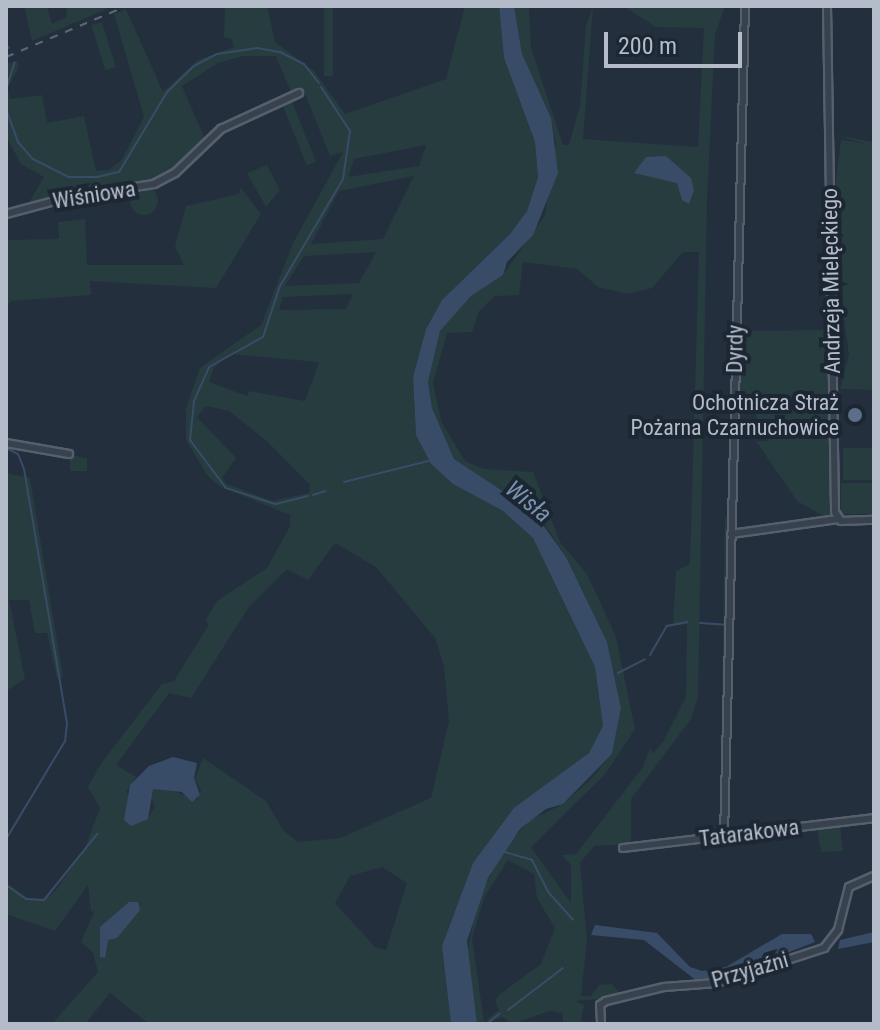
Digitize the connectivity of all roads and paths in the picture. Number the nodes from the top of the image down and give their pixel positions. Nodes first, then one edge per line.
1 (745, 6) edge
2 (827, 6) edge
3 (299, 93) dead end
4 (6, 214) edge
5 (6, 443) edge
6 (69, 454) dead end
7 (838, 519) junction
8 (874, 520) edge
9 (731, 534) junction
10 (874, 818) edge
11 (724, 836) junction
12 (623, 848) dead end
13 (874, 876) edge
14 (601, 1022) edge

1 - 9 street, Dyrdy
2 - 7 street, Andrzeja Mielęckiego
3 - 4 street, Wiśniowa
5 - 6 street
7 - 8 street
7 - 9 street
9 - 11 street, Dyrdy
10 - 11 street, Tatarakowa
11 - 12 street, Tatarakowa
13 - 14 street, Przyjaźni

